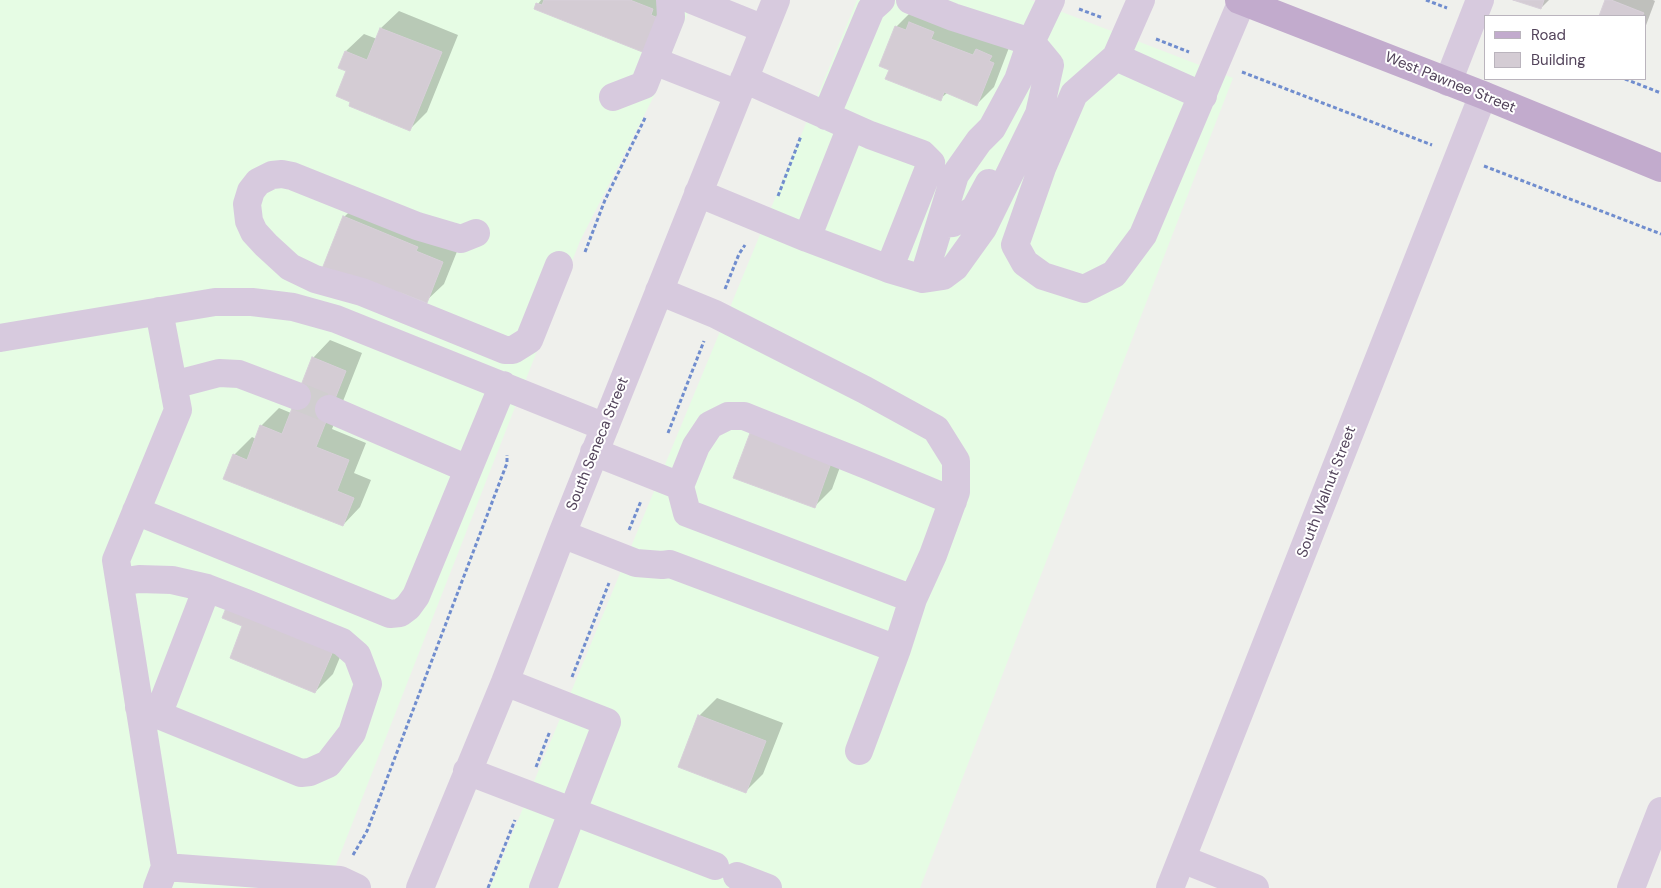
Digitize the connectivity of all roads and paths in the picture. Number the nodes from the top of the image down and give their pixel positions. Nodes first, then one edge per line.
1 (670, 0) edge
2 (692, 0) edge
3 (776, 0) edge
4 (881, 0) edge
5 (910, 0) edge
6 (1141, 0) edge
7 (1480, 0) edge
8 (1241, 1) edge
9 (1063, 4) edge
10 (1270, 6) edge
11 (1129, 28) junction
12 (764, 29) junction
13 (1031, 42) junction
14 (1116, 57) junction
15 (654, 61) junction
16 (1217, 62) junction
17 (1628, 80) edge
18 (1448, 82) junction
19 (741, 87) junction
20 (1661, 93) edge
21 (1483, 95) junction
22 (1203, 96) junction
23 (613, 97) dead end
24 (650, 108) dead end
25 (826, 116) junction
26 (852, 127) junction
27 (1459, 156) junction
28 (1661, 168) edge
29 (698, 193) junction
30 (476, 233) dead end
31 (1661, 234) edge
32 (807, 238) junction
33 (571, 261) joint
34 (889, 269) junction
35 (923, 279) junction
36 (659, 291) junction
37 (159, 311) junction
38 (0, 338) edge
39 (173, 385) junction
40 (503, 385) junction
41 (297, 396) tunnel mouth
42 (330, 410) tunnel mouth
43 (605, 426) junction
44 (507, 448) dead end
45 (594, 452) junction
46 (468, 469) junction
47 (680, 486) junction
48 (953, 501) junction
49 (136, 511) junction
50 (562, 534) junction
51 (120, 582) junction
52 (208, 588) junction
53 (913, 599) junction
54 (897, 649) junction
55 (505, 682) junction
56 (149, 711) junction
57 (859, 752) dead end
58 (467, 772) junction
59 (573, 812) junction
60 (1661, 812) edge
61 (1182, 859) junction
62 (161, 878) edge
63 (348, 884) edge
64 (420, 888) edge
65 (543, 888) edge
66 (768, 888) edge
67 (1170, 888) edge
68 (1255, 888) edge
69 (1631, 888) edge

1 - 15 street
2 - 12 street
3 - 12 street, South Seneca Street
4 - 25 street
5 - 13 street
6 - 11 street
7 - 18 street
8 - 10 main road, West Pawnee Street
8 - 16 street
9 - 11 path
9 - 13 street
10 - 18 main road, West Pawnee Street
11 - 14 street
11 - 16 path
12 - 19 street, South Seneca Street
13 - 35 street
13 - 35 street
14 - 22 street
14 - 22 street
15 - 19 street
15 - 23 street
16 - 22 street
16 - 27 path
17 - 20 path
18 - 21 main road, West Pawnee Street
19 - 25 street
19 - 29 street, South Seneca Street
21 - 27 street, South Walnut Street
21 - 28 main road, West Pawnee Street
24 - 33 path
25 - 26 street
26 - 32 street
26 - 34 street
27 - 31 path
27 - 61 street, South Walnut Street
29 - 32 street
29 - 36 street, South Seneca Street
30 - 33 street
32 - 34 street
34 - 35 street
36 - 43 street, South Seneca Street
36 - 48 street
37 - 38 street
37 - 39 street
37 - 40 street
39 - 41 street
39 - 49 street
40 - 43 street
40 - 46 street
42 - 46 street
43 - 45 street, South Seneca Street
44 - 63 path
45 - 47 street
45 - 50 street, South Seneca Street
46 - 49 street
47 - 48 street
47 - 53 street
48 - 53 street
49 - 51 street
50 - 54 street
50 - 55 street, South Seneca Street
51 - 52 street
51 - 56 street
52 - 56 street
52 - 56 street
53 - 54 street
54 - 57 street
55 - 58 street, South Seneca Street
55 - 59 street
56 - 62 street
58 - 59 street
58 - 64 street, South Seneca Street
59 - 65 street
59 - 66 street
60 - 69 street
61 - 67 street, South Walnut Street
61 - 68 street
62 - 63 street

